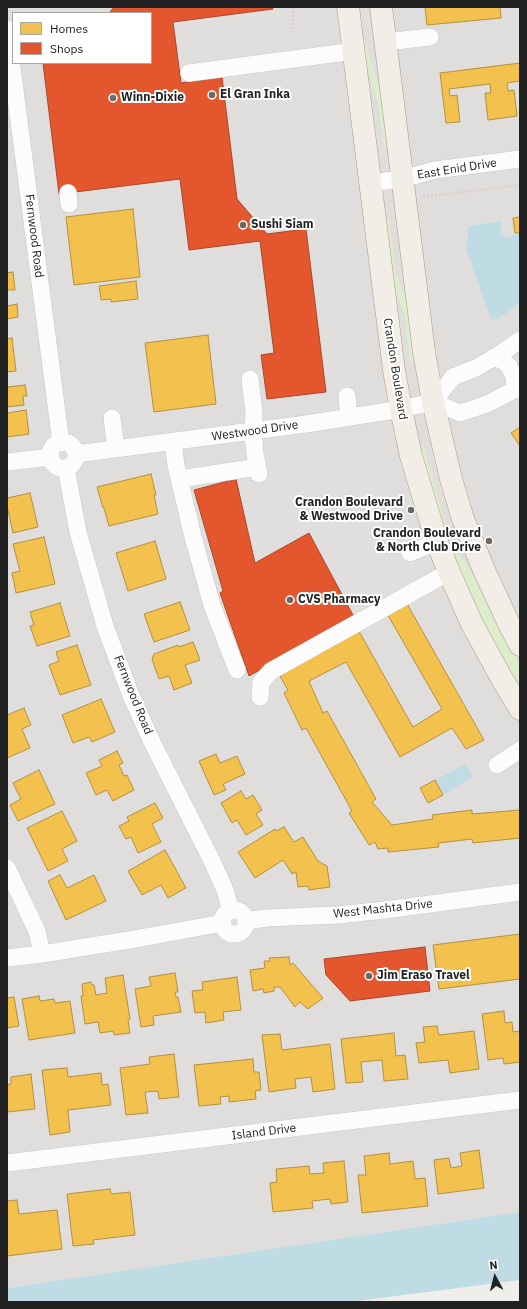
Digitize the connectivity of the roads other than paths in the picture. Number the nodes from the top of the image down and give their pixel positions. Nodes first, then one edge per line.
1 (348, 7) edge
2 (381, 7) edge
3 (7, 29) edge
4 (430, 37) dead end
5 (386, 42) junction
6 (354, 52) junction
7 (189, 73) dead end
8 (520, 159) edge
9 (370, 182) junction
10 (404, 189) junction
11 (520, 340) edge
12 (494, 357) junction
13 (250, 378) dead end
14 (517, 388) edge
15 (347, 396) dead end
16 (433, 402) junction
17 (401, 409) junction
18 (350, 417) junction
19 (112, 418) dead end
20 (253, 432) junction
21 (173, 442) junction
22 (61, 443) junction
23 (116, 449) junction
24 (76, 454) junction
25 (51, 457) junction
26 (7, 462) edge
27 (66, 468) junction
28 (180, 479) junction
29 (437, 542) junction
30 (410, 553) dead end
31 (449, 572) junction
32 (520, 645) edge
33 (237, 670) dead end
34 (260, 698) dead end
35 (520, 708) edge
36 (520, 750) edge
37 (497, 765) dead end
38 (7, 868) edge
39 (520, 892) edge
40 (227, 917) junction
41 (42, 954) junction
42 (7, 958) edge
43 (520, 1100) edge
44 (7, 1163) edge

1 - 6 main road, Crandon Boulevard
2 - 5 main road
3 - 22 street, Fernwood Road
4 - 5 street
5 - 10 main road
6 - 7 street
6 - 9 main road, Crandon Boulevard
8 - 10 street, East Enid Drive
9 - 10 street, East Enid Drive
9 - 17 main road, Crandon Boulevard
10 - 16 main road
11 - 12 street
12 - 14 street
12 - 16 street
13 - 20 street
14 - 16 street
15 - 18 street
16 - 17 street, Westwood Drive
16 - 32 main road
17 - 18 street, Westwood Drive
17 - 29 main road, Crandon Boulevard
18 - 20 street, Westwood Drive
19 - 23 street
20 - 21 street, Westwood Drive
20 - 28 street
21 - 23 street, Westwood Drive
21 - 28 street
22 - 24 street
22 - 25 street
23 - 24 street, Westwood Drive
24 - 27 street
25 - 26 street
25 - 27 street
27 - 40 street, Fernwood Road
28 - 33 street
29 - 30 street
29 - 31 main road, Crandon Boulevard
31 - 34 street
31 - 35 main road, Crandon Boulevard
36 - 37 street
38 - 41 street
39 - 40 street, West Mashta Drive
40 - 41 street
41 - 42 street
43 - 44 street, Island Drive

